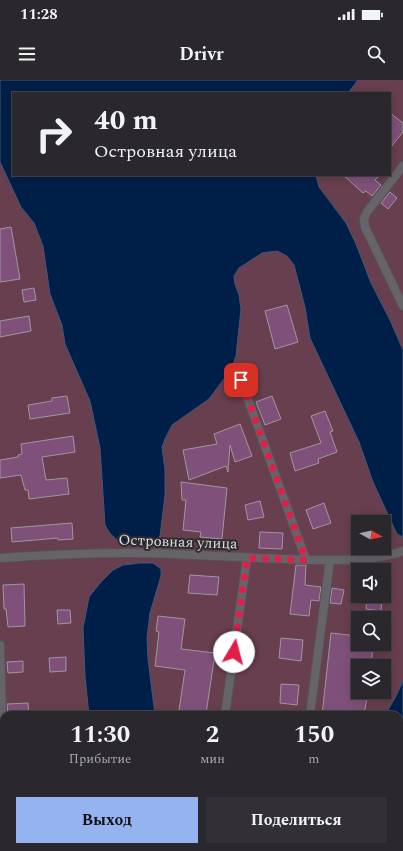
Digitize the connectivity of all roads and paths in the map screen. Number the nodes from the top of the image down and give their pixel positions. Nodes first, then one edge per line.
1 (403, 166) edge
2 (403, 306) edge
3 (241, 380) dead end
4 (403, 551) edge
5 (0, 558) edge
6 (247, 558) junction
7 (306, 560) junction
8 (330, 560) junction
9 (0, 645) edge
10 (2, 711) edge
11 (226, 711) edge
12 (311, 711) edge

1 - 2 lane
3 - 7 lane
4 - 8 lane, Островная улица
5 - 6 lane, Островная улица
6 - 7 lane, Островная улица
6 - 11 lane
7 - 8 lane, Островная улица
8 - 12 lane
9 - 10 lane

